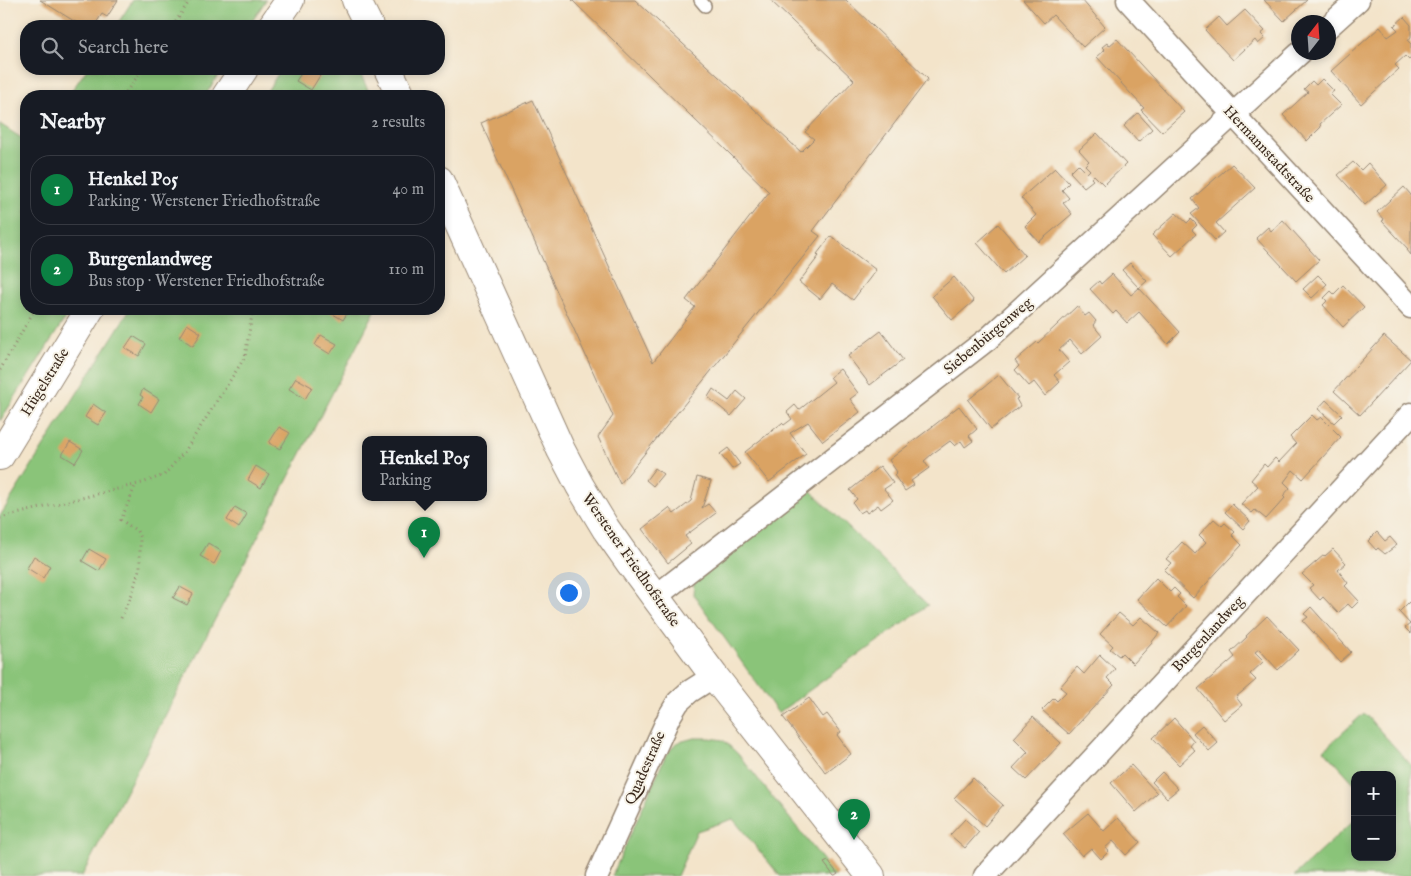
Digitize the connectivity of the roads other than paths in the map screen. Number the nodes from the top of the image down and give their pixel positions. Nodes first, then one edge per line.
1 (290, 0) edge
2 (356, 0) edge
3 (1128, 0) edge
4 (1358, 0) edge
5 (276, 20) edge
6 (366, 20) edge
7 (1336, 20) edge
8 (1292, 60) edge
9 (240, 75) edge
10 (391, 75) edge
11 (230, 90) edge
12 (397, 90) edge
13 (1233, 114) junction
14 (445, 193) edge
15 (1411, 307) edge
16 (86, 315) edge
17 (1411, 414) edge
18 (0, 456) edge
19 (655, 597) junction
20 (714, 676) junction
21 (596, 876) edge
22 (871, 876) edge
23 (986, 876) edge

1 - 5 street
2 - 6 street
3 - 13 street, Hermannstadtstraße
4 - 7 street
8 - 13 street, Siebenbürgenweg
9 - 11 street
10 - 12 street
13 - 15 street, Hermannstadtstraße
13 - 19 street, Siebenbürgenweg
14 - 19 street, Werstener Friedhofstraße
16 - 18 street, Hügelstraße
17 - 23 street, Burgenlandweg
19 - 20 street, Werstener Friedhofstraße
20 - 21 street, Quadestraße
20 - 22 street, Werstener Friedhofstraße

